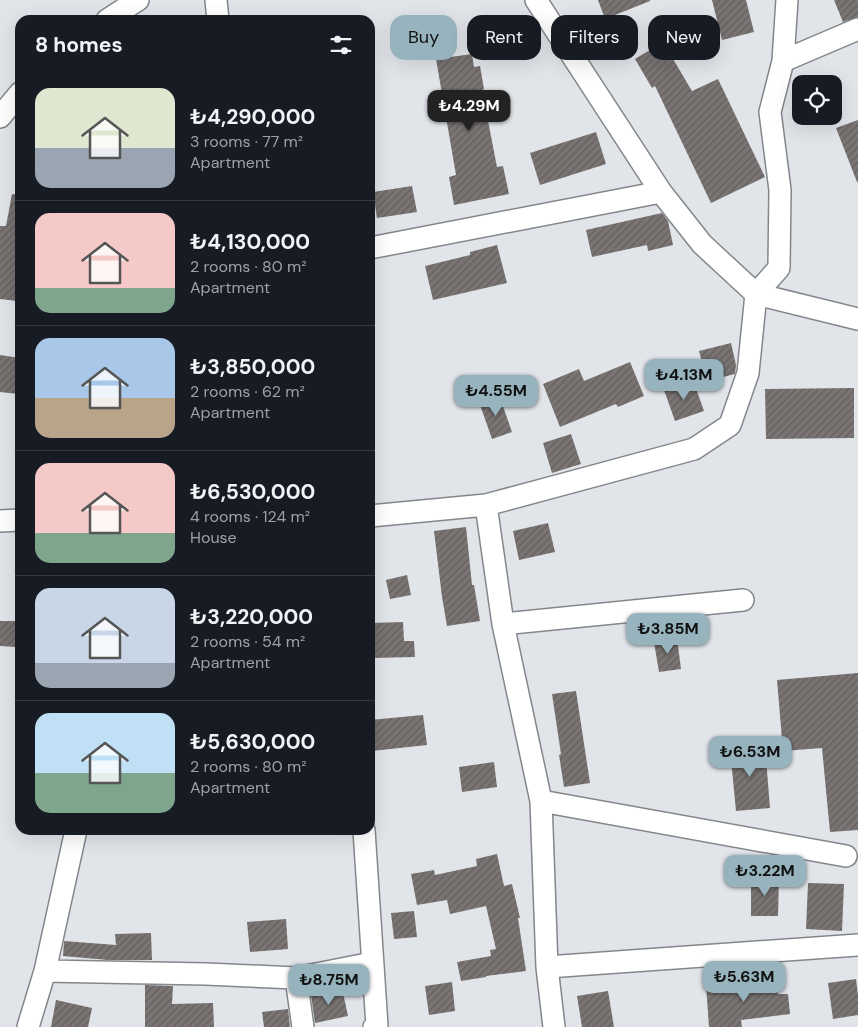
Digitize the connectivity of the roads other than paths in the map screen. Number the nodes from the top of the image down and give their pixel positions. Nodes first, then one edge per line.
1 (138, 0) edge
2 (216, 0) edge
3 (536, 0) edge
4 (787, 0) edge
5 (115, 15) edge
6 (218, 15) edge
7 (858, 30) edge
8 (783, 61) junction
9 (15, 98) edge
10 (0, 117) edge
11 (661, 192) junction
12 (375, 247) edge
13 (756, 294) junction
14 (858, 319) edge
15 (486, 505) junction
16 (375, 516) edge
17 (15, 520) edge
18 (0, 521) edge
19 (743, 600) dead end
20 (504, 624) junction
21 (541, 801) junction
22 (75, 835) edge
23 (364, 835) edge
24 (846, 856) dead end
25 (858, 945) edge
26 (372, 964) junction
27 (547, 967) junction
28 (45, 971) junction
29 (296, 978) junction
30 (28, 1027) edge
31 (303, 1027) edge
32 (374, 1027) edge
33 (554, 1027) edge

1 - 5 street
2 - 6 street
3 - 11 street
4 - 8 street
7 - 8 street
8 - 13 street
9 - 10 street
11 - 12 street
11 - 13 street
13 - 14 street
13 - 15 street
15 - 16 street
15 - 20 street
17 - 18 street
19 - 20 street
20 - 21 street
21 - 24 street
21 - 27 street
22 - 28 street
23 - 26 street
25 - 27 street
26 - 29 street
26 - 32 street
27 - 33 street
28 - 29 street
28 - 30 street
29 - 31 street

